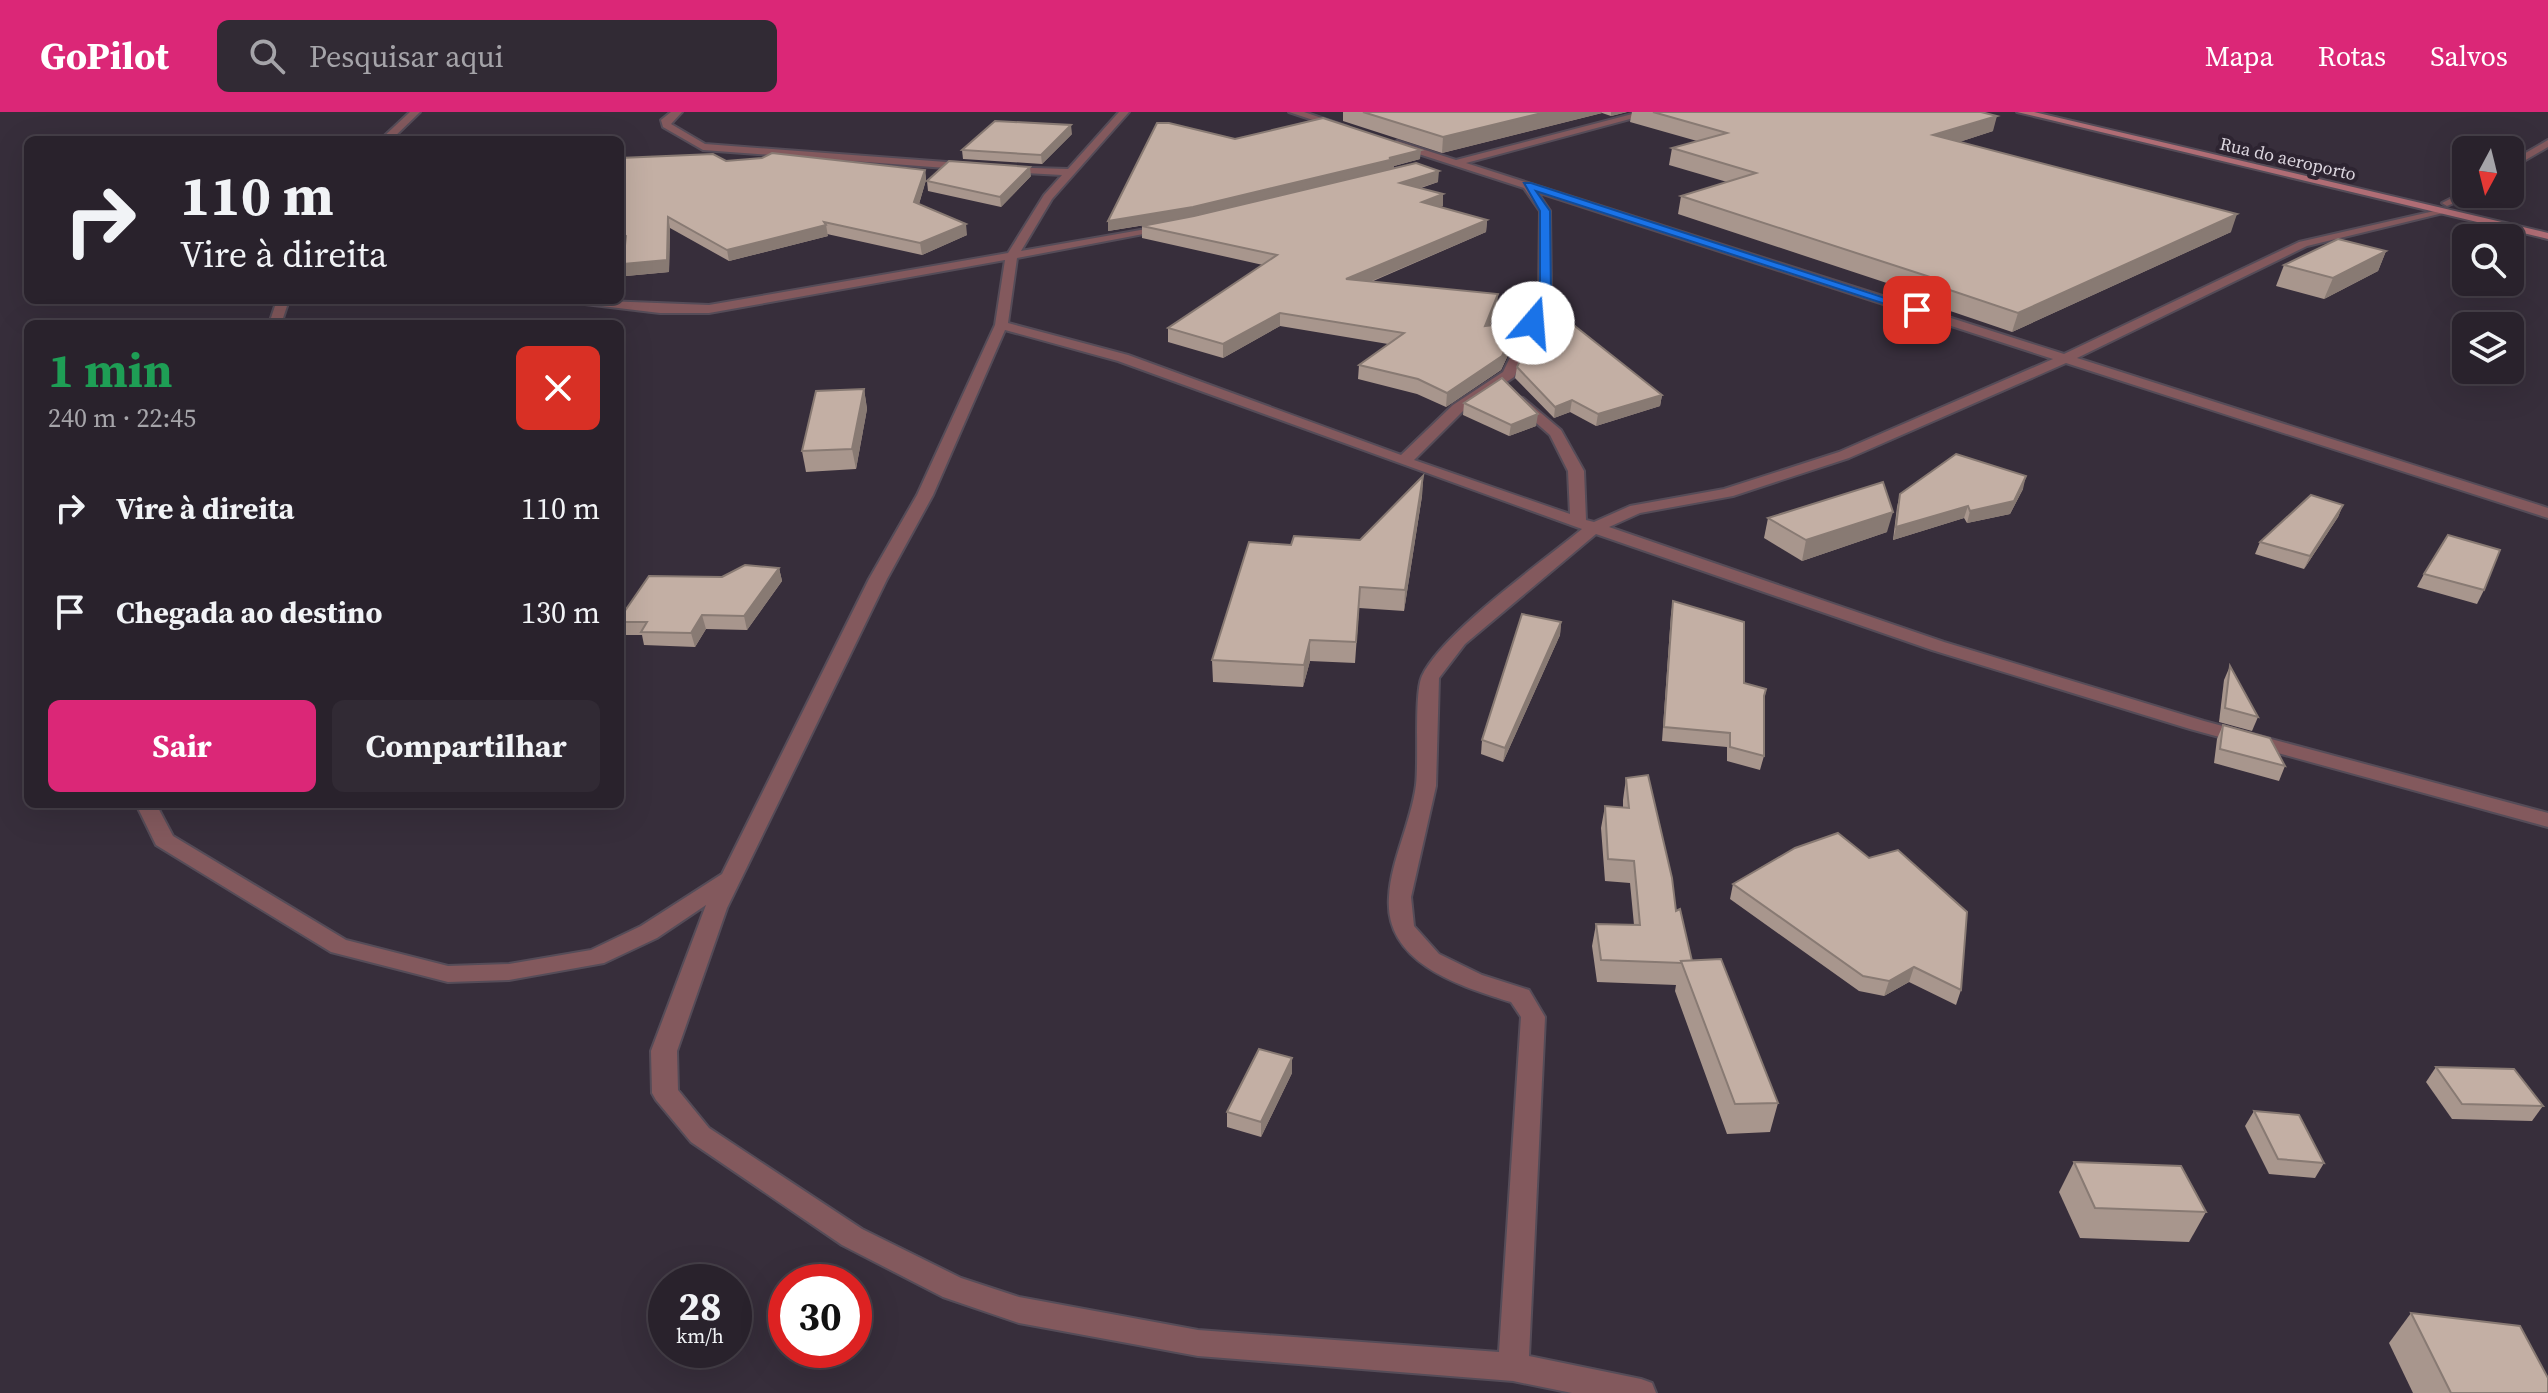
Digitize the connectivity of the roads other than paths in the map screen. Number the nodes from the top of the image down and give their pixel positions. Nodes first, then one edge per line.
1 (415, 112) edge
2 (677, 112) edge
3 (1124, 112) edge
4 (1294, 112) edge
5 (1651, 112) edge
6 (2022, 112) edge
7 (2059, 112) edge
8 (1353, 130) edge
9 (389, 136) edge
10 (1382, 139) edge
11 (2548, 143) edge
12 (2524, 158) edge
13 (1456, 162) junction
14 (984, 167) edge
15 (999, 168) edge
16 (1427, 168) edge
17 (1069, 172) junction
18 (1527, 185) junction
19 (2452, 202) edge
20 (2443, 207) junction
21 (1179, 226) edge
22 (2548, 226) edge
23 (2548, 236) edge
24 (1011, 258) junction
25 (620, 304) edge
26 (1001, 325) junction
27 (2066, 358) junction
28 (1505, 377) junction
29 (1404, 461) junction
30 (2548, 513) edge
31 (1585, 526) junction
32 (148, 808) edge
33 (2548, 820) edge
34 (732, 877) junction
35 (1513, 1367) junction
36 (1641, 1393) edge

1 - 9 street
2 - 14 street
3 - 17 street
4 - 8 street
5 - 13 street
6 - 20 main road, Rua do aeroporto
7 - 20 main road, Rua do aeroporto
10 - 13 street
11 - 12 street
13 - 16 street
13 - 18 street
15 - 17 street
17 - 24 street
18 - 27 street
18 - 28 street
19 - 20 street
20 - 22 main road, Rua do aeroporto
20 - 23 main road, Rua do aeroporto
20 - 27 street
21 - 24 street
24 - 25 street
24 - 26 street
26 - 29 street
26 - 34 street
27 - 30 street
27 - 31 street
28 - 29 street
28 - 31 street
29 - 31 street
31 - 33 street
31 - 35 street
32 - 34 street
34 - 35 street
35 - 36 street

